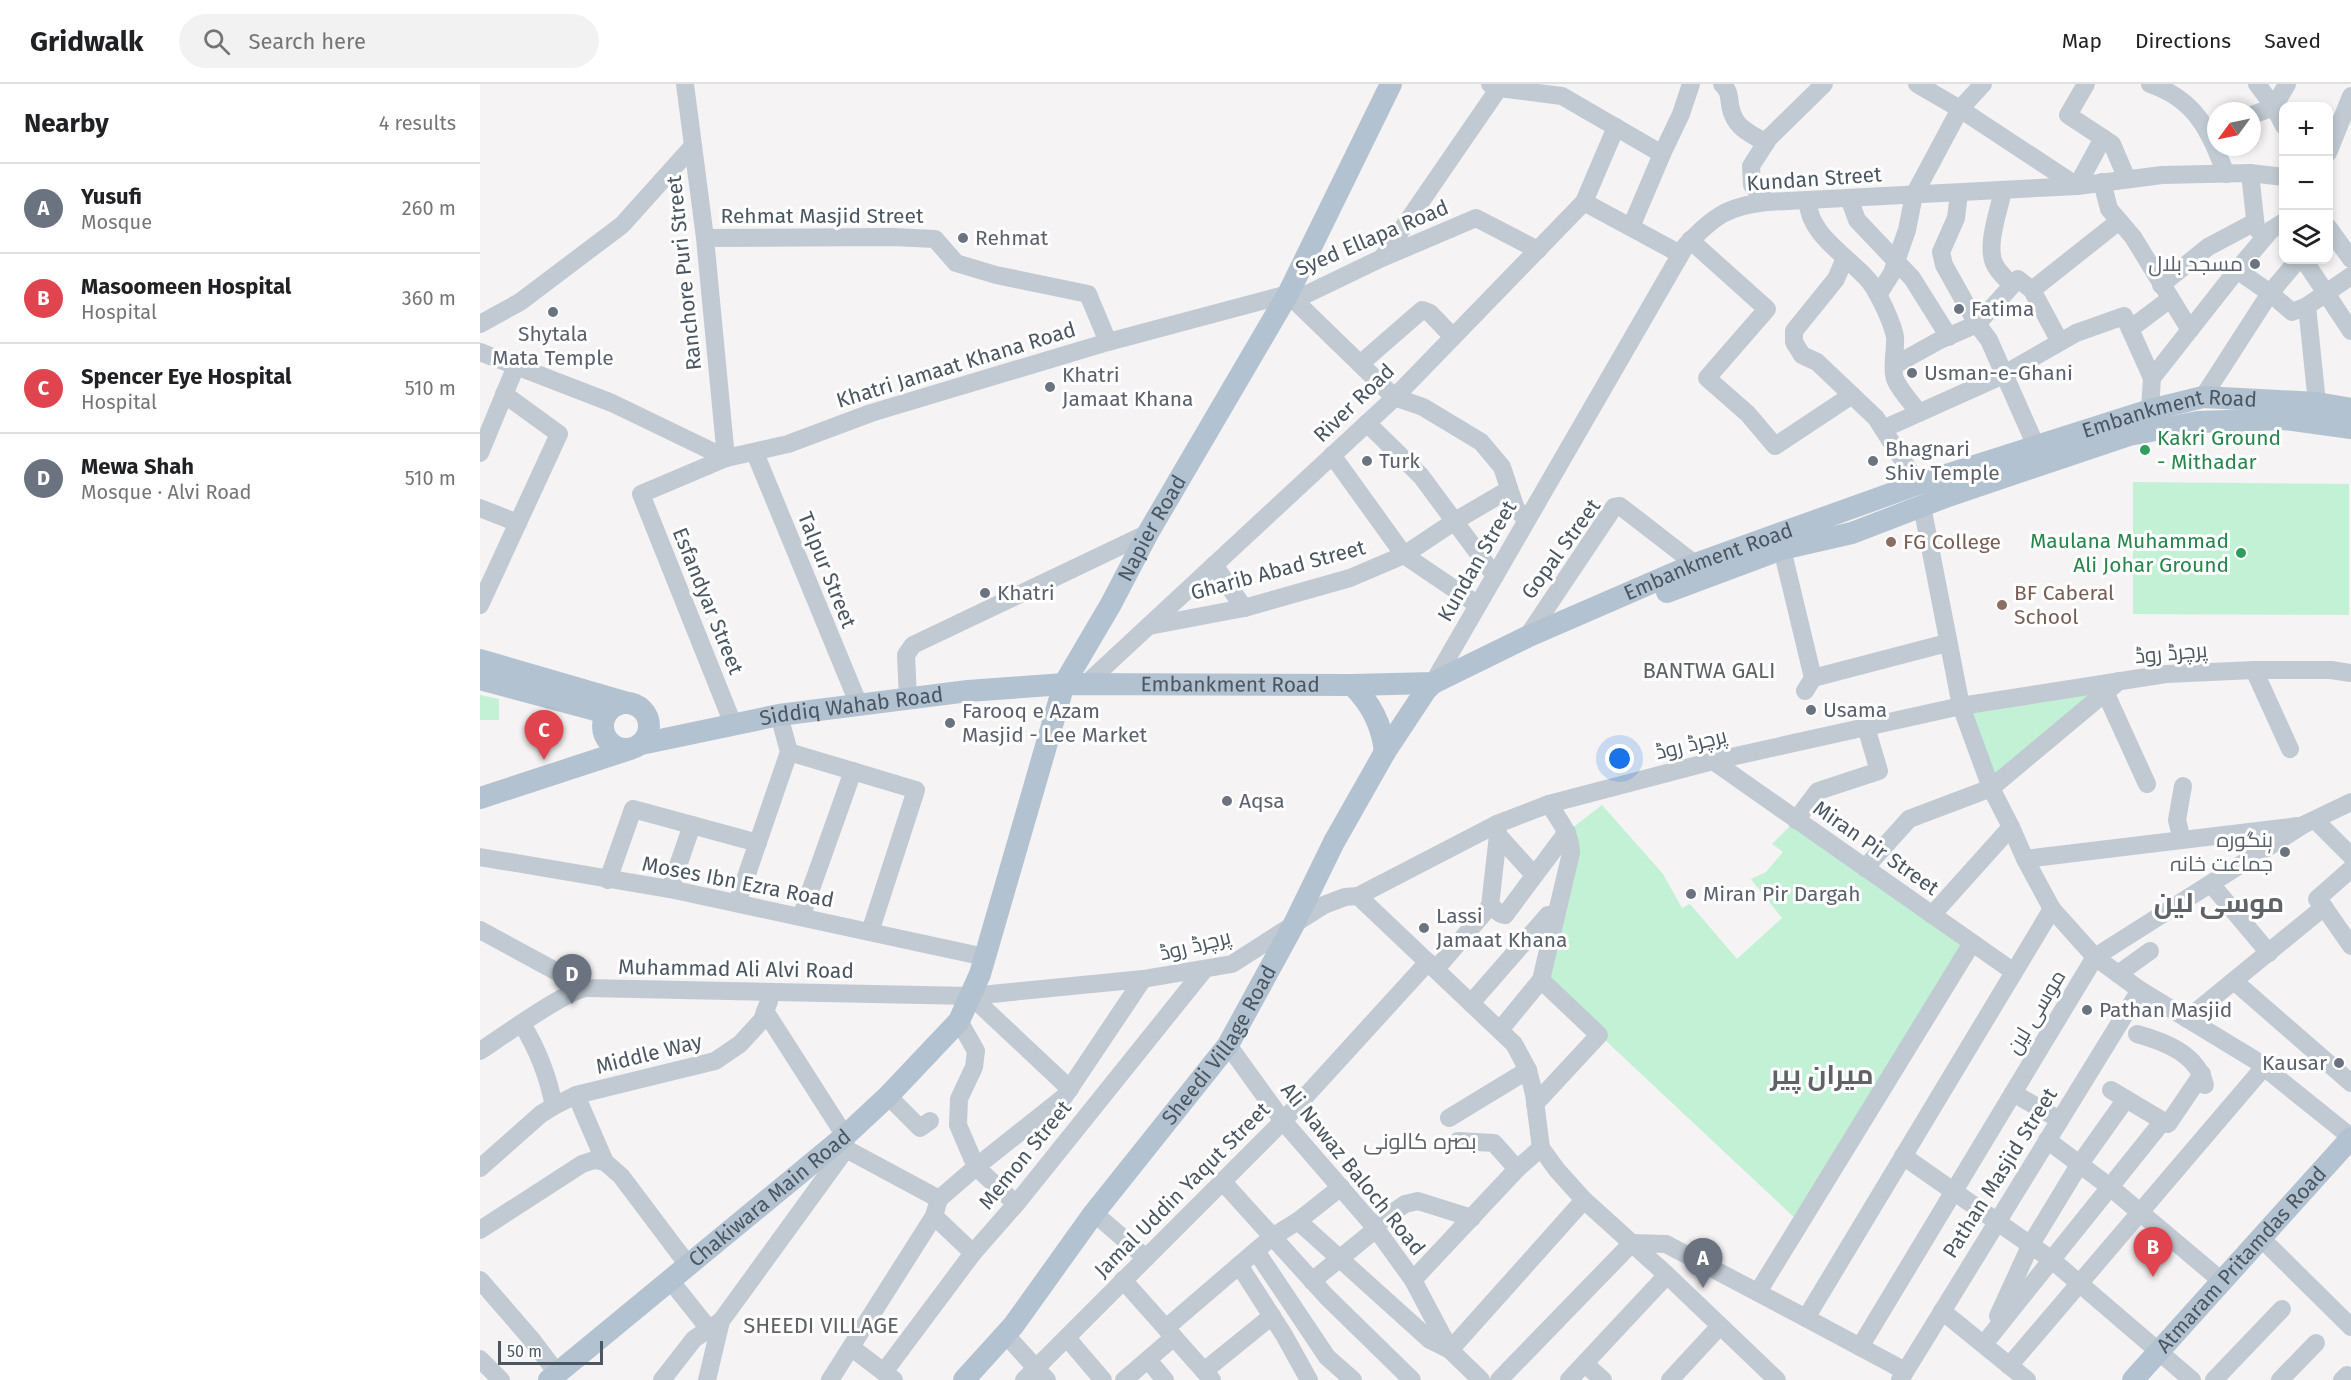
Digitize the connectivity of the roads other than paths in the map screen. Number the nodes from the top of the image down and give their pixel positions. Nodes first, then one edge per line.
1 (684, 84) edge
2 (1391, 84) edge
3 (1691, 84) edge
4 (1824, 84) edge
5 (1917, 84) edge
6 (1983, 84) edge
7 (2086, 84) edge
8 (2257, 84) edge
9 (2287, 84) edge
10 (1495, 86) edge
11 (2163, 86) edge
12 (1730, 88) edge
13 (1552, 89) edge
14 (2351, 96) edge
15 (2274, 107) junction
16 (1960, 109) junction
17 (2261, 112) edge
18 (2279, 118) edge
19 (2207, 124) edge
20 (1616, 127) junction
21 (2098, 128) junction
22 (2344, 133) edge
23 (1766, 143) junction
24 (693, 146) junction
25 (2333, 147) edge
26 (1662, 154) junction
27 (2221, 156) edge
28 (2250, 173) junction
29 (2226, 174) junction
30 (2279, 177) edge
31 (2127, 179) junction
32 (2102, 183) junction
33 (2077, 186) junction
34 (2003, 190) junction
35 (1959, 193) junction
36 (1914, 195) junction
37 (1849, 198) junction
38 (1808, 200) junction
39 (1584, 202) junction
40 (1767, 202) junction
41 (2119, 221) junction
42 (2255, 222) junction
43 (2279, 225) edge
44 (1631, 228) junction
45 (2333, 234) edge
46 (705, 238) junction
47 (2266, 238) junction
48 (1685, 247) junction
49 (1538, 250) junction
50 (1382, 258) junction
51 (1845, 258) junction
52 (2351, 259) edge
53 (1896, 261) junction
54 (2294, 264) edge
55 (2307, 264) edge
56 (2237, 270) junction
57 (2351, 276) edge
58 (2012, 285) junction
59 (2032, 290) junction
60 (2166, 292) junction
61 (2270, 292) junction
62 (2327, 293) junction
63 (1288, 294) junction
64 (1878, 295) junction
65 (2307, 306) junction
66 (480, 324) edge
67 (1977, 324) junction
68 (2130, 329) junction
69 (2190, 330) junction
70 (2351, 331) edge
71 (1453, 337) junction
72 (1949, 337) junction
73 (2064, 340) junction
74 (1108, 342) junction
75 (480, 352) edge
76 (1360, 364) junction
77 (1895, 365) junction
78 (516, 366) junction
79 (2003, 375) junction
80 (2152, 378) junction
81 (504, 394) junction
82 (1852, 395) junction
83 (1394, 397) junction
84 (2203, 397) junction
85 (2317, 403) junction
86 (2351, 409) edge
87 (2150, 410) junction
88 (1919, 413) junction
89 (1367, 423) junction
90 (2351, 428) edge
91 (1883, 429) junction
92 (2036, 446) junction
93 (480, 453) edge
94 (755, 453) junction
95 (1332, 455) junction
96 (726, 458) junction
97 (1508, 490) junction
98 (641, 494) joint
99 (1920, 495) junction
100 (480, 508) edge
101 (1527, 519) junction
102 (1455, 521) junction
103 (518, 523) junction
104 (1148, 533) junction
105 (1782, 549) junction
106 (1404, 555) junction
107 (1695, 564) junction
108 (1214, 565) junction
109 (1494, 576) junction
110 (480, 605) edge
111 (1478, 605) junction
112 (1244, 608) junction
113 (1148, 627) junction
114 (1527, 637) junction
115 (1947, 643) junction
116 (480, 660) edge
117 (2254, 670) junction
118 (2351, 673) edge
119 (480, 680) edge
120 (2119, 681) junction
121 (1075, 684) junction
122 (1352, 685) junction
123 (1429, 686) junction
124 (2106, 694) junction
125 (908, 698) junction
126 (628, 703) junction
127 (859, 705) junction
128 (1961, 706) junction
129 (607, 713) junction
130 (779, 715) junction
131 (733, 724) junction
132 (1866, 727) junction
133 (636, 747) junction
134 (2290, 749) dead end
135 (789, 752) junction
136 (1385, 752) junction
137 (1713, 761) junction
138 (853, 771) junction
139 (2147, 784) dead end
140 (2183, 786) dead end
141 (1990, 788) junction
142 (480, 798) edge
143 (2351, 802) edge
144 (1549, 804) junction
145 (1796, 820) junction
146 (2309, 823) junction
147 (692, 825) junction
148 (2011, 827) junction
149 (1497, 830) junction
150 (1567, 832) junction
151 (2181, 840) junction
152 (758, 843) junction
153 (2351, 856) edge
154 (480, 857) edge
155 (2025, 859) junction
156 (1865, 868) junction
157 (2351, 869) edge
158 (1534, 874) junction
159 (608, 880) junction
160 (2211, 884) junction
161 (670, 889) junction
162 (1358, 897) junction
163 (737, 903) junction
164 (1490, 906) junction
165 (2324, 907) junction
166 (2052, 909) junction
167 (1556, 915) junction
168 (1932, 915) junction
169 (801, 917) junction
170 (1293, 926) junction
171 (480, 930) edge
172 (870, 932) junction
173 (1972, 943) junction
174 (2351, 946) edge
175 (2150, 951) dead end
176 (2269, 953) junction
177 (985, 957) junction
178 (2095, 957) junction
179 (1432, 965) junction
180 (1204, 970) junction
181 (2014, 972) junction
182 (2118, 974) junction
183 (1143, 979) junction
184 (1541, 980) junction
185 (2234, 981) junction
186 (587, 988) junction
187 (2139, 990) junction
188 (773, 993) junction
189 (971, 996) junction
190 (1471, 1002) junction
191 (765, 1011) junction
192 (959, 1021) junction
193 (2195, 1023) junction
194 (522, 1024) junction
195 (1500, 1030) junction
196 (2138, 1034) dead end
197 (1228, 1045) junction
198 (480, 1051) edge
199 (2185, 1053) junction
200 (2264, 1067) junction
201 (1528, 1070) junction
202 (2351, 1083) edge
203 (1067, 1093) junction
204 (2013, 1093) junction
205 (576, 1095) junction
206 (888, 1096) junction
207 (1535, 1104) junction
208 (554, 1106) junction
209 (1088, 1113) junction
210 (1449, 1118) dead end
211 (2060, 1120) junction
212 (930, 1121) dead end
213 (1283, 1121) junction
214 (2163, 1121) junction
215 (2351, 1137) edge
216 (2047, 1140) junction
217 (1458, 1141) dead end
218 (846, 1143) junction
219 (1541, 1148) junction
220 (1903, 1156) junction
221 (606, 1162) junction
222 (2079, 1165) junction
223 (976, 1167) junction
224 (480, 1168) edge
225 (1517, 1169) junction
226 (1222, 1181) junction
227 (1341, 1187) junction
228 (2110, 1187) junction
229 (1954, 1191) junction
230 (1584, 1200) junction
231 (1016, 1204) junction
232 (937, 1207) junction
233 (2141, 1212) junction
234 (1094, 1213) junction
235 (1472, 1218) junction
236 (1298, 1221) junction
237 (1997, 1221) junction
238 (1375, 1227) junction
239 (480, 1230) edge
240 (1272, 1237) junction
241 (2262, 1239) junction
242 (1632, 1243) junction
243 (2031, 1244) junction
244 (1256, 1251) junction
245 (973, 1253) junction
246 (1146, 1258) junction
247 (1339, 1259) junction
248 (2052, 1260) junction
249 (688, 1265) junction
250 (1239, 1265) junction
251 (1667, 1275) junction
252 (480, 1280) edge
253 (670, 1280) junction
254 (1124, 1280) junction
255 (1413, 1280) junction
256 (1312, 1281) junction
257 (2223, 1282) junction
258 (2079, 1283) junction
259 (1758, 1292) junction
260 (2282, 1309) dead end
261 (1942, 1311) junction
262 (1272, 1316) junction
263 (1806, 1318) junction
264 (716, 1325) junction
265 (1719, 1327) junction
266 (2351, 1327) edge
267 (1170, 1333) junction
268 (1005, 1334) junction
269 (1067, 1338) junction
270 (2316, 1343) dead end
271 (1984, 1344) junction
272 (1860, 1347) junction
273 (852, 1348) junction
274 (1450, 1350) junction
275 (2158, 1351) junction
276 (1324, 1352) junction
277 (480, 1359) edge
278 (1148, 1360) junction
279 (1585, 1364) junction
280 (2009, 1365) junction
281 (1042, 1374) edge
282 (1305, 1374) edge
283 (1208, 1375) edge
284 (889, 1376) edge
285 (1902, 1376) edge
286 (553, 1377) edge
287 (1344, 1378) edge
288 (501, 1380) edge
289 (662, 1380) edge
290 (707, 1380) edge
291 (830, 1380) edge
292 (964, 1380) edge
293 (1024, 1380) edge
294 (1103, 1380) edge
295 (1124, 1380) edge
296 (1165, 1380) edge
297 (1412, 1380) edge
298 (1481, 1380) edge
299 (1498, 1380) edge
300 (1569, 1380) edge
301 (1603, 1380) edge
302 (1670, 1380) edge
303 (1777, 1380) edge
304 (2028, 1380) edge
305 (2133, 1380) edge
306 (2192, 1380) edge
307 (2214, 1380) edge
308 (2280, 1380) edge

1 - 24 street, Ranchore Puri Street
2 - 63 main road, Napier Road
3 - 26 street
4 - 23 street
5 - 16 street
6 - 16 street
7 - 21 street
8 - 15 street
9 - 15 street
10 - 13 street
10 - 50 street
11 - 19 street
12 - 23 street
13 - 20 street
14 - 22 street
15 - 17 street
15 - 18 street
16 - 33 street
16 - 36 street
20 - 26 street
20 - 39 street, River Road
21 - 31 street
21 - 33 street
22 - 25 street
23 - 40 street
24 - 46 street, Ranchore Puri Street
24 - 66 street
26 - 44 street
27 - 29 street
28 - 29 street, Kundan Street
28 - 30 street, Kundan Street
28 - 42 street
29 - 31 street, Kundan Street
31 - 32 street, Kundan Street
32 - 33 street, Kundan Street
32 - 41 street
33 - 34 street, Kundan Street
34 - 35 street, Kundan Street
34 - 58 street
35 - 36 street, Kundan Street
35 - 67 street
36 - 37 street, Kundan Street
36 - 53 street
37 - 38 street, Kundan Street
37 - 53 street
38 - 40 street, Kundan Street
38 - 51 street
39 - 44 street
39 - 49 street, River Road
40 - 48 street, Kundan Street
41 - 59 street
41 - 60 street
42 - 47 street
42 - 60 street
43 - 47 street
44 - 48 street
45 - 52 street
46 - 74 street, Rehmat Masjid Street
46 - 96 street, Ranchore Puri Street
47 - 56 street
48 - 82 street
48 - 101 street, Kundan Street
49 - 50 street, Syed Ellapa Road
49 - 71 street, River Road
50 - 63 street, Syed Ellapa Road
51 - 64 street
51 - 82 street
53 - 64 street
53 - 72 street
54 - 61 street
55 - 62 street
56 - 61 street
56 - 69 street
57 - 62 street
58 - 59 street
58 - 67 street
59 - 73 street
60 - 68 street
60 - 69 street
61 - 65 street
61 - 84 street
62 - 65 street
62 - 70 street
63 - 74 street, Khatri Jamaat Khana Road
63 - 76 street
63 - 104 main road, Napier Road
64 - 77 street
65 - 85 street
67 - 72 street
67 - 79 street
68 - 73 street
68 - 80 street
69 - 80 street
71 - 76 street
71 - 83 street, River Road
72 - 77 street
73 - 79 street
74 - 94 street, Khatri Jamaat Khana Road
75 - 78 street
76 - 83 street
77 - 88 street
78 - 81 street
78 - 96 street
79 - 88 street
79 - 92 street
80 - 87 street
81 - 93 street
81 - 103 street
82 - 91 street
83 - 89 street, River Road
83 - 97 street
84 - 85 main road, Embankment Road
84 - 87 main road, Embankment Road
85 - 86 main road, Embankment Road
87 - 92 main road, Embankment Road
88 - 91 street
89 - 95 street, River Road
89 - 102 street
90 - 99 main road, Embankment Road
91 - 99 street
92 - 99 main road, Embankment Road
94 - 96 street, Khatri Jamaat Khana Road
94 - 127 street, Talpur Street
95 - 106 street
95 - 108 street, River Road
96 - 98 street, Khatri Jamaat Khana Road
97 - 101 street
97 - 102 street, Gharib Abad Street
98 - 131 street, Esfandyar Street
99 - 105 main road, Embankment Road
99 - 107 main road, Embankment Road
99 - 115 street
100 - 103 street
101 - 109 street, Kundan Street
102 - 106 street, Gharib Abad Street
102 - 109 street
103 - 110 street
104 - 121 main road, Napier Road
104 - 125 street
105 - 115 street
105 - 123 main road, Embankment Road
106 - 111 street
106 - 112 street, Gharib Abad Street
107 - 114 main road, Embankment Road
107 - 114 street, Gopal Street
108 - 112 street
108 - 113 street, River Road
109 - 111 street, Kundan Street
111 - 123 street, Kundan Street
112 - 113 street, Gharib Abad Street
113 - 121 street, River Road
114 - 123 main road, Embankment Road
115 - 128 street
116 - 126 main road
117 - 118 street, پرچرڈ روڈ
117 - 120 street, پرچرڈ روڈ
117 - 134 street
119 - 129 main road
120 - 124 street
120 - 128 street, پرچرڈ روڈ
121 - 122 main road, Embankment Road
121 - 125 main road, Siddiq Wahab Road
121 - 177 main road, Napier Road
122 - 123 main road, Embankment Road
122 - 136 main road
123 - 136 main road, Sheedi Village Road
124 - 139 street
124 - 141 street
125 - 127 main road, Siddiq Wahab Road
126 - 129 main road
126 - 133 main road
127 - 130 main road, Siddiq Wahab Road
128 - 132 street, پرچرڈ روڈ
128 - 141 street
129 - 133 main road
130 - 131 main road, Siddiq Wahab Road
130 - 135 street
131 - 133 main road, Siddiq Wahab Road
132 - 137 street, پرچرڈ روڈ
132 - 145 street
133 - 142 main road, Siddiq Wahab Road
135 - 138 street
135 - 152 street
136 - 170 main road, Sheedi Village Road
137 - 144 street, پرچرڈ روڈ
137 - 145 street, Miran Pir Street
138 - 169 street
138 - 172 street
140 - 151 street
141 - 148 street
141 - 156 street
143 - 146 street, موسی لین
144 - 149 street, پرچرڈ روڈ
144 - 150 street
145 - 156 street, Miran Pir Street
146 - 151 street
146 - 153 street
146 - 160 street, موسی لین
147 - 152 street
147 - 159 street
147 - 161 street
148 - 155 street
148 - 168 street
149 - 158 street
149 - 162 street, پرچرڈ روڈ
149 - 164 street
150 - 158 street
150 - 167 street
151 - 155 street
152 - 163 street
154 - 159 street, Moses Ibn Ezra Road
155 - 166 street
156 - 168 street, Miran Pir Street
157 - 165 street
158 - 164 street
159 - 161 street, Moses Ibn Ezra Road
160 - 176 street
160 - 178 street, موسی لین
161 - 163 street, Moses Ibn Ezra Road
162 - 170 street, پرچرڈ روڈ
162 - 179 street
163 - 169 street, Moses Ibn Ezra Road
164 - 179 street, Jamal Uddin Yaqut Street
165 - 174 street
165 - 176 street
166 - 178 street
166 - 181 street
167 - 184 street
167 - 190 street
168 - 173 street, Miran Pir Street
169 - 172 street, Moses Ibn Ezra Road
170 - 180 street, پرچرڈ روڈ
170 - 197 main road, Sheedi Village Road
171 - 186 street, Muhammad Ali Alvi Road
172 - 177 street, Moses Ibn Ezra Road
173 - 181 street, Miran Pir Street
173 - 259 street
175 - 182 street
176 - 185 street
177 - 189 main road, Napier Road
178 - 182 street
178 - 204 street, موسی لین
179 - 190 street
179 - 213 street, Jamal Uddin Yaqut Street
180 - 183 street, پرچرڈ روڈ
180 - 209 street, Memon Street
181 - 220 street
182 - 187 street
183 - 189 street, پرچرڈ روڈ
183 - 203 street
184 - 195 street
184 - 207 street
185 - 193 street
185 - 202 street
186 - 188 street, Muhammad Ali Alvi Road
186 - 194 street
187 - 193 street
187 - 211 street, Pathan Masjid Street
188 - 189 street, Muhammad Ali Alvi Road
188 - 191 street, Middle Way
189 - 192 main road, Chakiwara Main Road
189 - 203 street
190 - 195 street
191 - 205 street, Middle Way
191 - 218 street
192 - 206 main road, Chakiwara Main Road
192 - 223 street
193 - 199 street
193 - 200 street
194 - 198 street
194 - 208 street
195 - 201 street
196 - 199 street
197 - 213 street, Ali Nawaz Baloch Road
197 - 234 main road, Sheedi Village Road
199 - 214 street
200 - 215 street
200 - 233 street
201 - 207 street
201 - 210 street
203 - 209 street
203 - 223 street
204 - 211 street
204 - 229 street, موسی لین
205 - 208 street, Middle Way
205 - 221 street
206 - 212 street
206 - 218 main road, Chakiwara Main Road
207 - 219 street
208 - 224 street, Middle Way
209 - 231 street, Memon Street
211 - 216 street, Pathan Masjid Street
213 - 226 street, Jamal Uddin Yaqut Street
213 - 227 street, Ali Nawaz Baloch Road
214 - 222 street
214 - 228 street
215 - 241 main road, Atmaram Pritamdas Road
216 - 222 street
216 - 237 street, Pathan Masjid Street
217 - 225 street
218 - 232 street
218 - 249 main road, Chakiwara Main Road
218 - 264 street
219 - 225 street
219 - 230 street
220 - 229 street
220 - 263 street
221 - 239 street
221 - 249 street
222 - 228 street
222 - 243 street
223 - 231 street
223 - 232 street
225 - 235 street
226 - 240 street
226 - 246 street, Jamal Uddin Yaqut Street
227 - 236 street
227 - 238 street, Ali Nawaz Baloch Road
228 - 233 street
228 - 248 street
229 - 237 street
229 - 272 street, موسی لین
230 - 242 street
230 - 274 street
231 - 245 street, Memon Street
232 - 245 street
232 - 273 street
233 - 257 street
233 - 258 street
234 - 246 street
234 - 268 main road, Sheedi Village Road
235 - 238 street
235 - 255 street
236 - 240 street
236 - 247 street
237 - 243 street
237 - 261 street, Pathan Masjid Street
238 - 247 street
238 - 255 street, Ali Nawaz Baloch Road
240 - 244 street
240 - 256 street
241 - 257 main road, Atmaram Pritamdas Road
241 - 266 street
242 - 251 street
242 - 259 street
242 - 299 street
243 - 248 street
243 - 271 street
244 - 250 street
244 - 276 street
245 - 284 street, Memon Street
246 - 254 street, Jamal Uddin Yaqut Street
247 - 256 street
247 - 274 street
248 - 258 street
248 - 271 street
249 - 253 main road, Chakiwara Main Road
250 - 262 street
250 - 267 street
251 - 265 street
251 - 279 street
252 - 286 street
253 - 264 street
253 - 286 main road, Chakiwara Main Road
254 - 267 street
254 - 269 street, Jamal Uddin Yaqut Street
255 - 274 street, Ali Nawaz Baloch Road
256 - 297 street
257 - 275 main road, Atmaram Pritamdas Road
258 - 275 street
258 - 280 street
259 - 263 street
260 - 307 street
261 - 271 street
261 - 285 street, Pathan Masjid Street
262 - 282 street
262 - 283 street
263 - 272 street
264 - 289 street
264 - 290 street
265 - 302 street
265 - 303 street
267 - 278 street
267 - 283 street
268 - 281 street
268 - 292 main road, Sheedi Village Road
269 - 281 street, Jamal Uddin Yaqut Street
269 - 294 street
270 - 308 street
271 - 280 street
272 - 285 street
273 - 284 street
273 - 291 street
274 - 298 street, Ali Nawaz Baloch Road
275 - 305 main road, Atmaram Pritamdas Road
275 - 306 street
276 - 282 street
276 - 287 street
277 - 288 street
278 - 295 street
278 - 296 street
279 - 300 street
279 - 301 street
280 - 304 street
281 - 293 street, Jamal Uddin Yaqut Street

